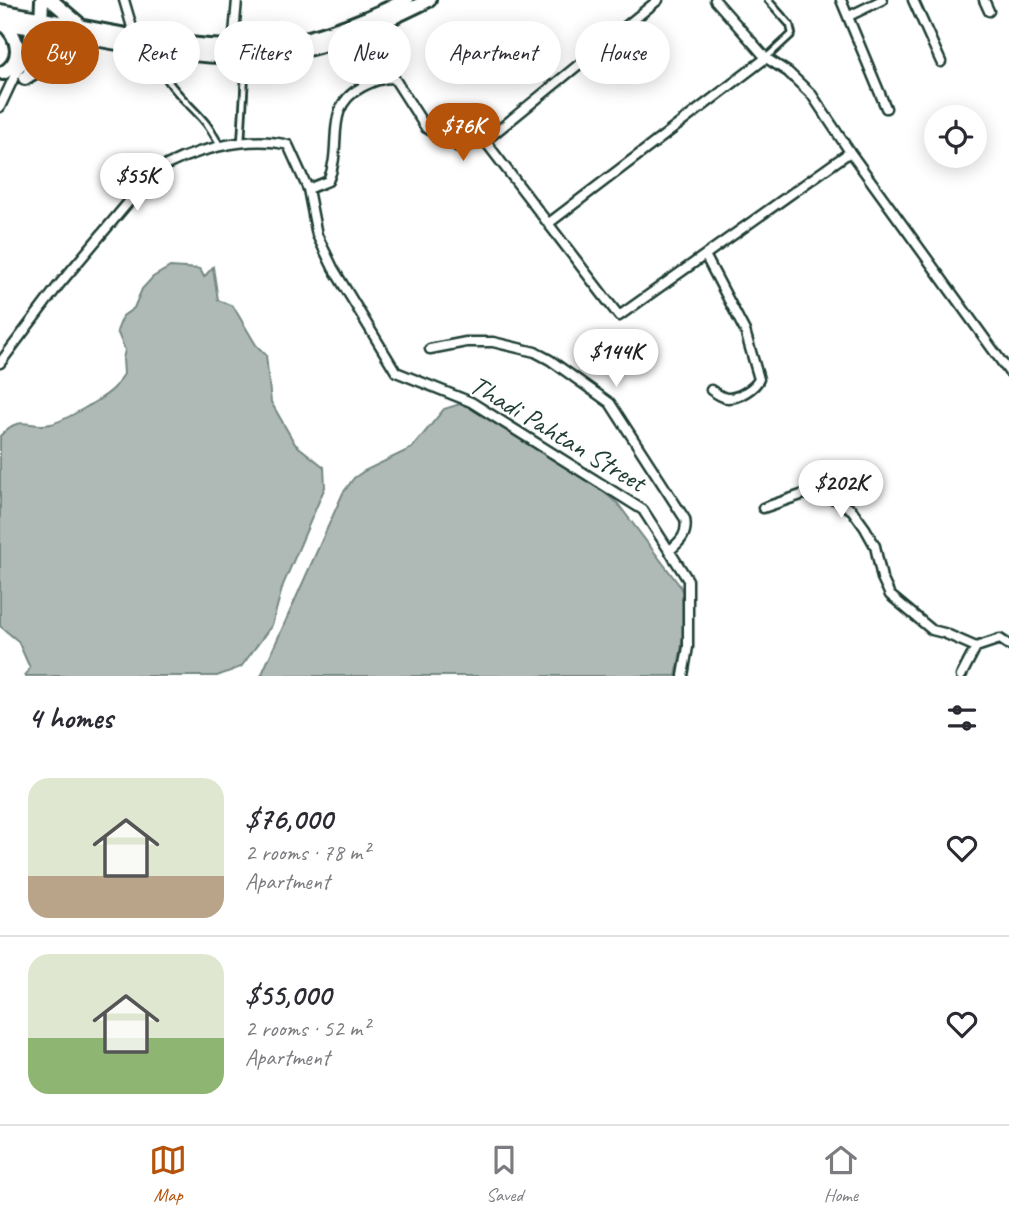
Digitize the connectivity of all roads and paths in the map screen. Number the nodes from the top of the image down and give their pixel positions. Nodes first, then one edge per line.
1 (34, 0) edge
2 (42, 0) edge
3 (51, 0) edge
4 (124, 0) edge
5 (237, 0) edge
6 (406, 0) edge
7 (429, 0) edge
8 (658, 0) edge
9 (715, 0) edge
10 (768, 0) edge
11 (841, 0) edge
12 (882, 0) edge
13 (913, 0) edge
14 (984, 0) edge
15 (989, 11) dead end
16 (849, 16) junction
17 (1, 19) edge
18 (21, 21) edge
19 (37, 21) edge
20 (37, 21) edge
21 (73, 21) edge
22 (130, 21) edge
23 (235, 21) edge
24 (314, 35) edge
25 (314, 45) edge
26 (766, 58) junction
27 (940, 62) dead end
28 (9, 77) edge
29 (170, 84) edge
30 (244, 84) edge
31 (0, 107) edge
32 (886, 108) dead end
33 (485, 141) junction
34 (241, 144) junction
35 (220, 145) junction
36 (850, 152) junction
37 (308, 189) junction
38 (549, 223) junction
39 (705, 255) junction
40 (430, 349) dead end
41 (0, 363) edge
42 (1009, 372) edge
43 (711, 390) dead end
44 (764, 508) dead end
45 (669, 551) junction
46 (1009, 645) edge
47 (976, 647) junction
48 (683, 676) edge
49 (961, 676) edge

1 - 19 main road
2 - 20 main road
3 - 21 main road
4 - 22 street
5 - 23 street
6 - 24 main road
7 - 25 main road
8 - 33 street
9 - 26 street
10 - 26 lane
11 - 16 street
12 - 16 street
13 - 27 street
14 - 15 street
16 - 32 street
17 - 18 main road
17 - 28 main road
26 - 36 street
26 - 38 street
28 - 31 street
29 - 35 lane
30 - 34 lane
33 - 37 street
33 - 38 street
34 - 35 street
34 - 37 street, Thadi Pahtan Street
35 - 41 street
36 - 39 street
36 - 42 street
37 - 45 street, Thadi Pahtan Street
38 - 39 street
39 - 43 street
40 - 45 street
44 - 47 street
45 - 48 street, Thadi Pahtan Street
46 - 47 street
47 - 49 street

